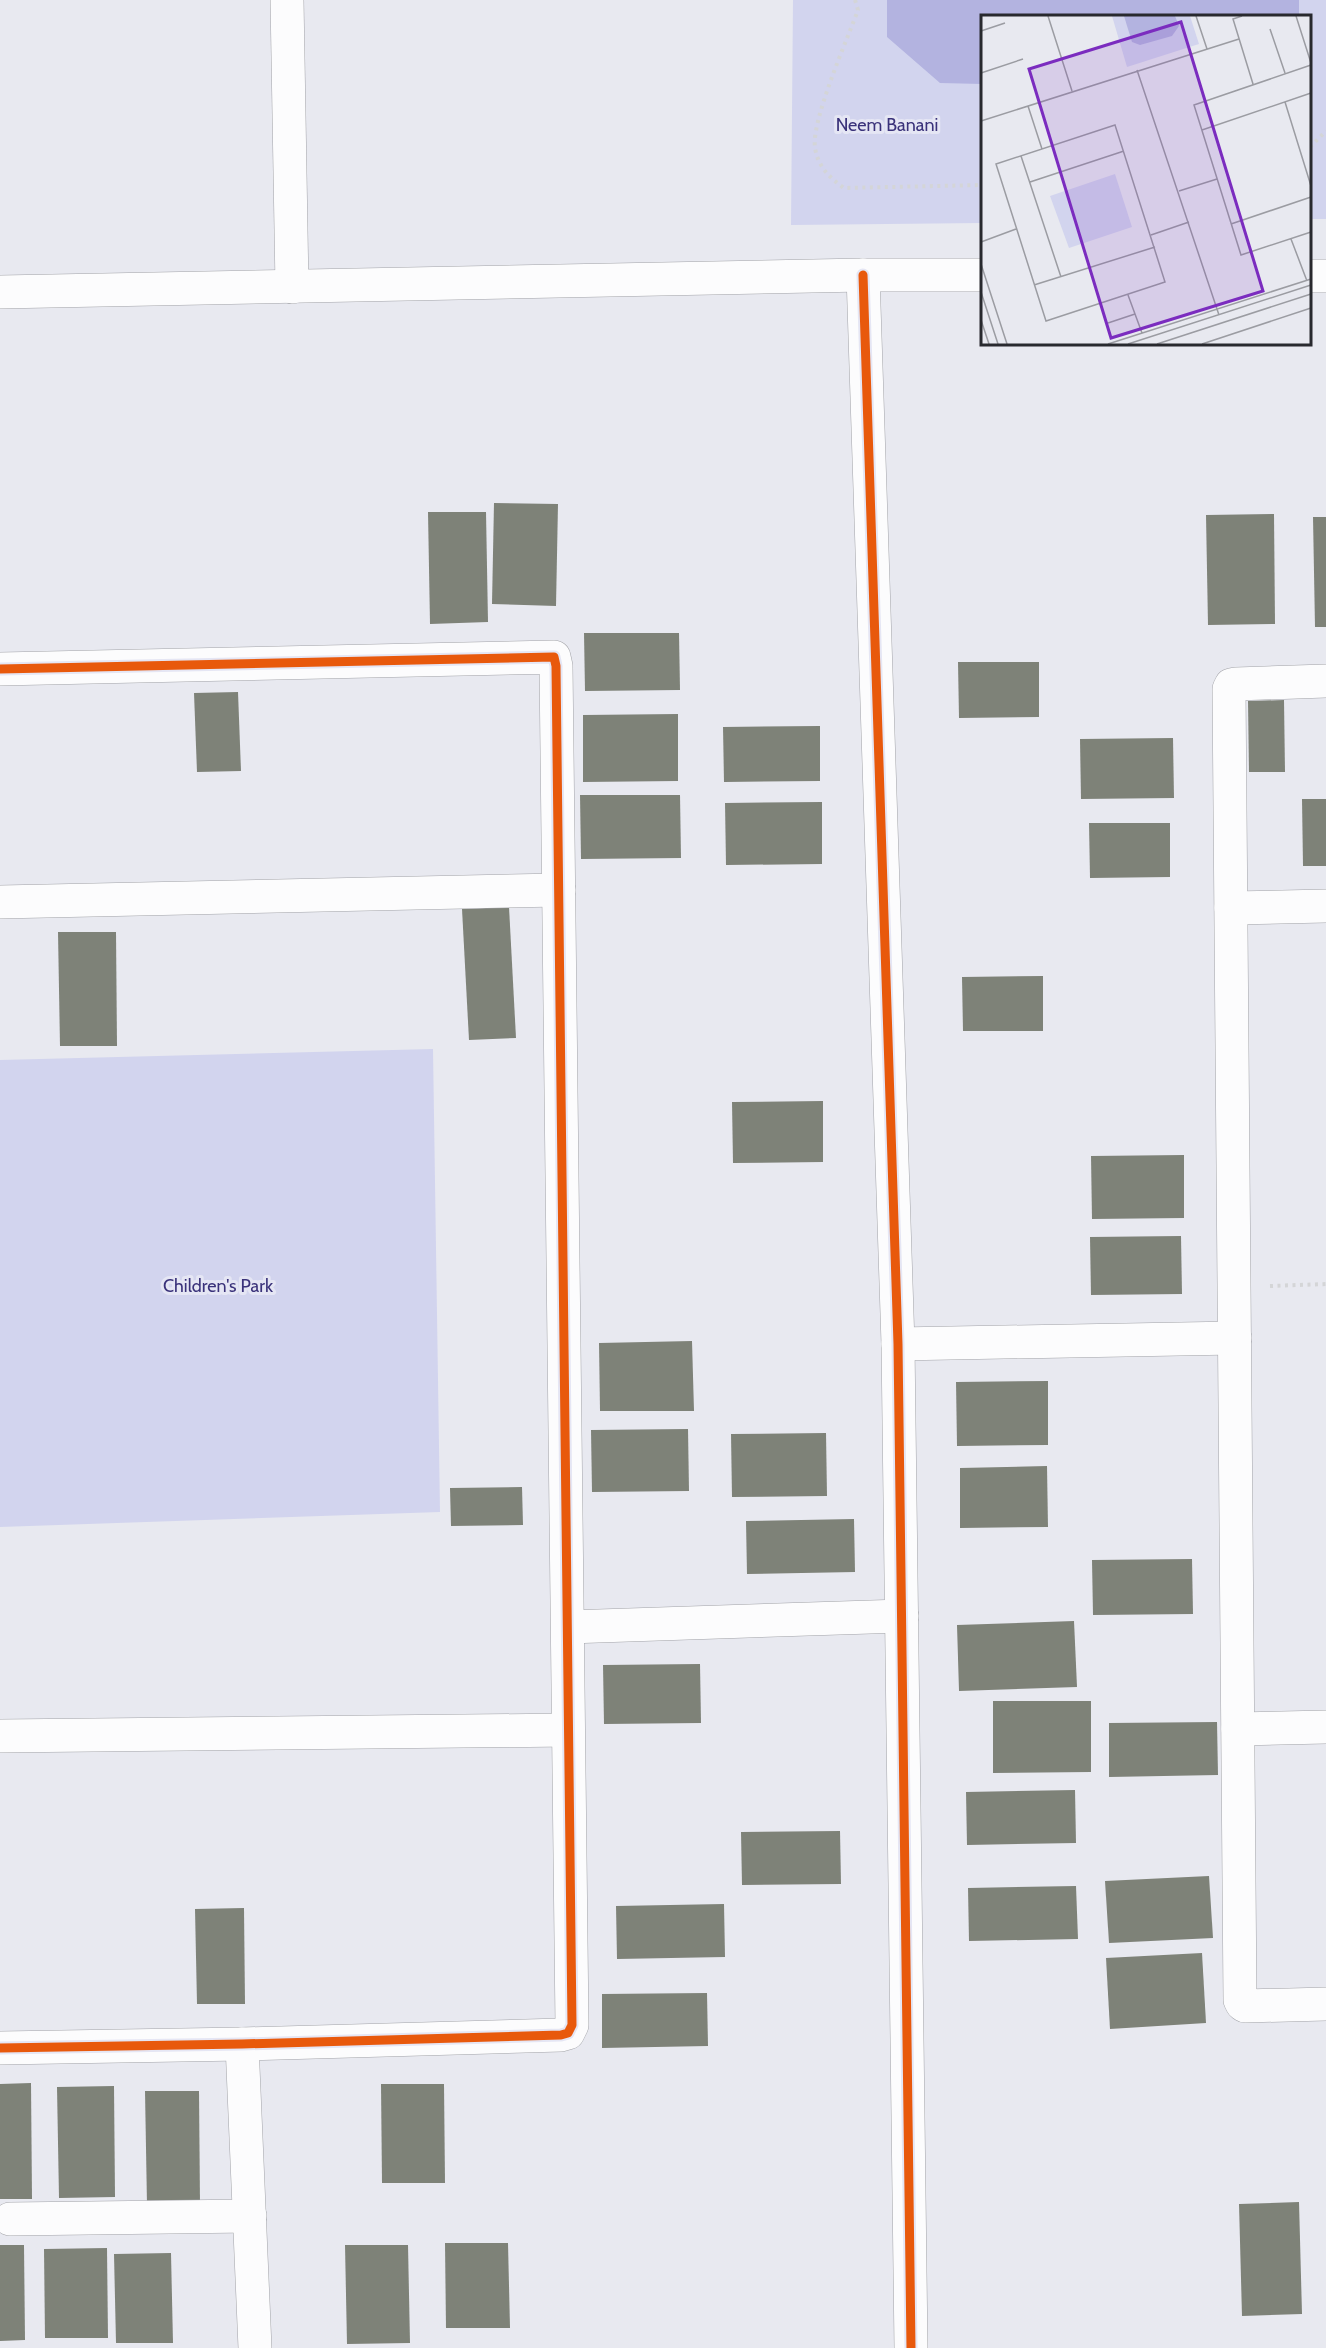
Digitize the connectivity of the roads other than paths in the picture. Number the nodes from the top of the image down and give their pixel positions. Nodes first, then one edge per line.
1 (287, 0) edge
2 (863, 275) junction
3 (981, 275) edge
4 (292, 287) junction
5 (0, 291) edge
6 (0, 669) edge
7 (1326, 681) edge
8 (559, 890) junction
9 (0, 902) edge
10 (1326, 906) edge
11 (1231, 908) junction
12 (1235, 1338) junction
13 (897, 1344) junction
14 (902, 1616) junction
15 (568, 1627) junction
16 (1326, 1727) edge
17 (1238, 1729) junction
18 (568, 1730) junction
19 (0, 1736) edge
20 (1326, 2004) edge
21 (242, 2044) junction
22 (0, 2048) edge
23 (250, 2216) junction
24 (10, 2219) dead end
25 (255, 2348) edge
26 (911, 2348) edge

1 - 4 street
2 - 3 street
2 - 4 street
2 - 13 street
4 - 5 street
6 - 8 street
7 - 11 street
8 - 9 street
8 - 15 street
10 - 11 street
11 - 12 street
12 - 13 street
12 - 17 street
13 - 14 street
14 - 15 street
14 - 26 street
15 - 18 street
16 - 17 street
17 - 20 street
18 - 19 street
18 - 21 street
21 - 22 street
21 - 23 street
23 - 24 street
23 - 25 street

